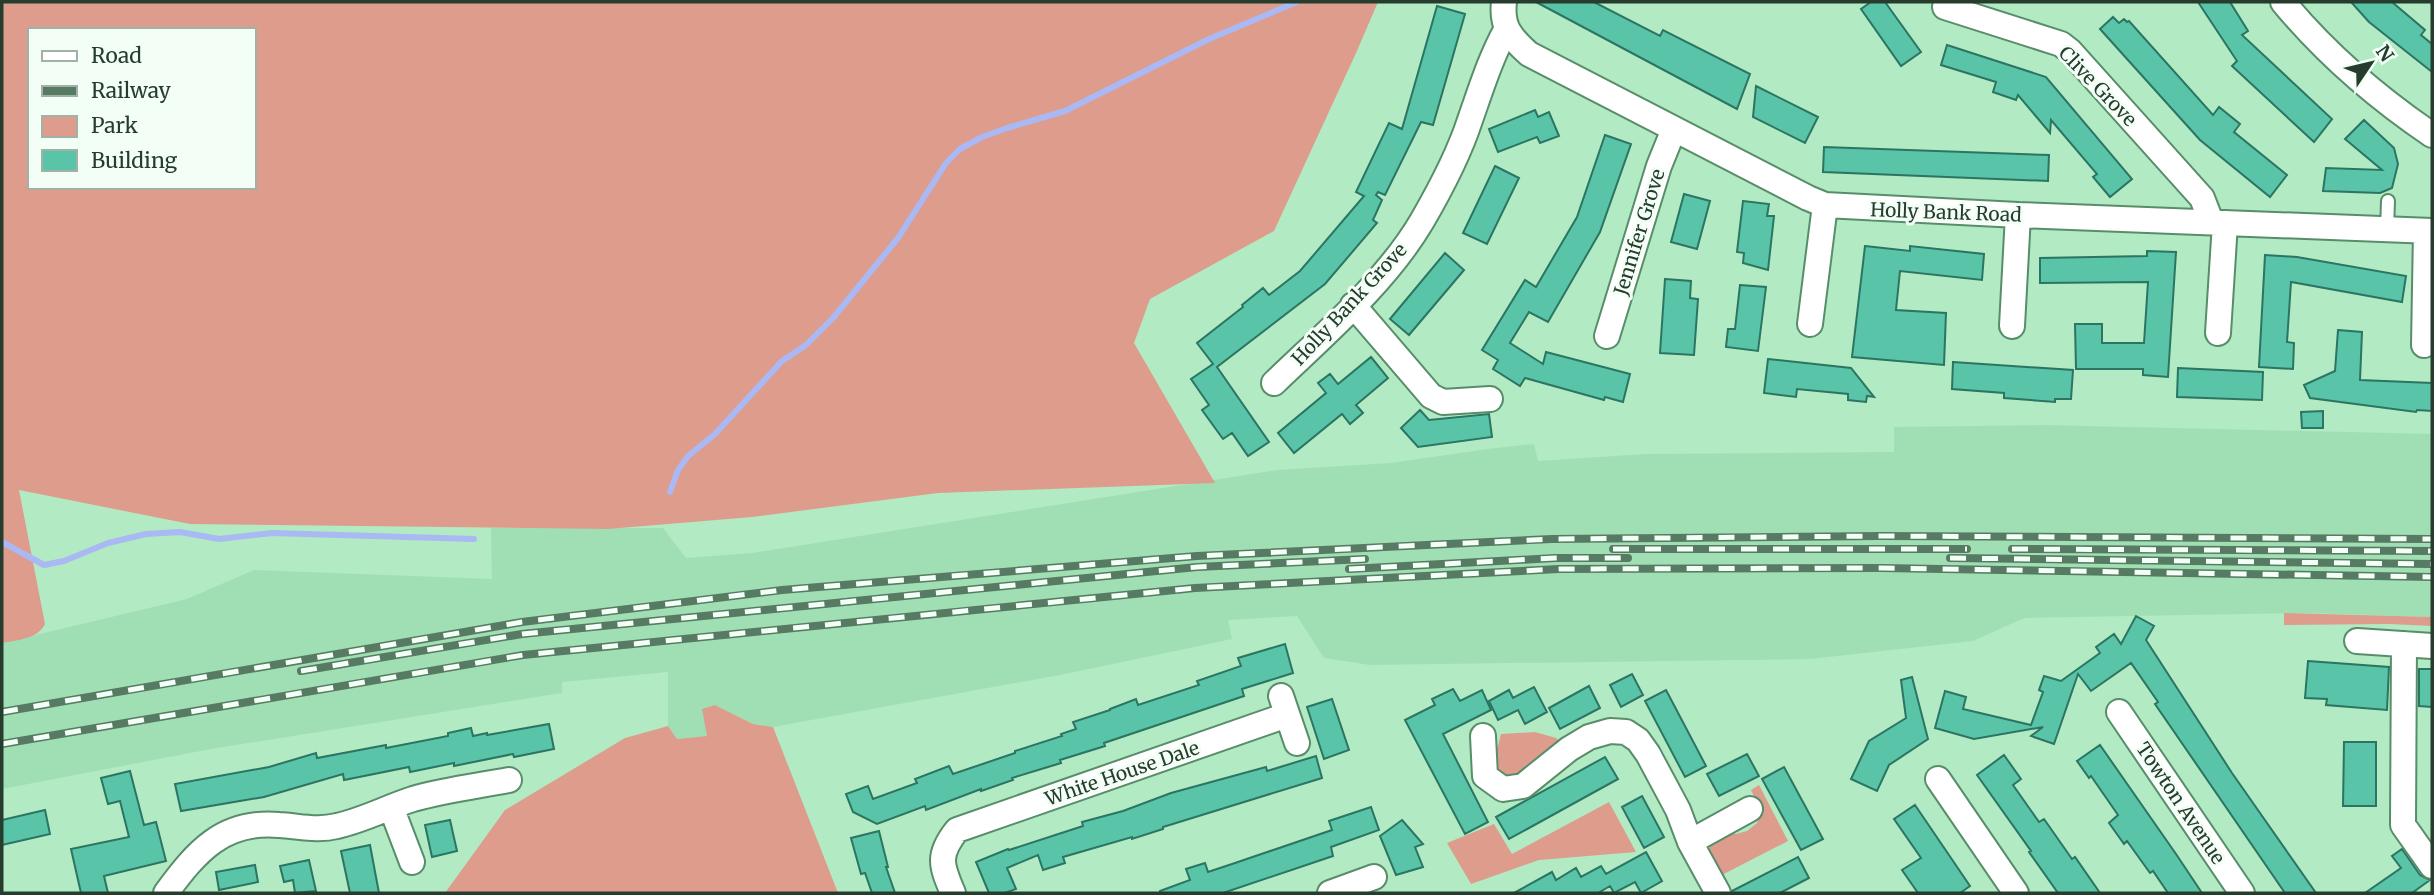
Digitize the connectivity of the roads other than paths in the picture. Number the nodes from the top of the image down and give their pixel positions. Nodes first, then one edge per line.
1 (1504, 2) edge
2 (2283, 2) edge
3 (1945, 7) dead end
4 (1506, 30) junction
5 (1674, 129) junction
6 (2432, 135) edge
7 (2388, 201) dead end
8 (1825, 205) junction
9 (2018, 215) junction
10 (2218, 222) junction
11 (2387, 229) junction
12 (2429, 231) edge
13 (1353, 306) junction
14 (1810, 324) dead end
15 (2012, 326) dead end
16 (2218, 333) dead end
17 (1607, 336) dead end
18 (2424, 345) dead end
19 (1274, 383) dead end
20 (1490, 399) dead end
21 (2357, 641) dead end
22 (2404, 644) junction
23 (2432, 646) edge
24 (2119, 712) dead end
25 (1483, 736) dead end
26 (1297, 743) dead end
27 (1938, 779) dead end
28 (509, 780) dead end
29 (391, 807) junction
30 (1750, 809) dead end
31 (1690, 842) junction
32 (411, 862) dead end
33 (2432, 866) edge
34 (1374, 875) edge
35 (166, 893) edge
36 (953, 893) edge
37 (1330, 893) edge
38 (1718, 893) edge
39 (2016, 893) edge
40 (2242, 893) edge

1 - 4 street
2 - 6 street
3 - 10 street, Clive Grove
4 - 5 street, Holly Bank Road
4 - 13 street, Holly Bank Grove
5 - 8 street, Holly Bank Road
5 - 17 street, Jennifer Grove
7 - 11 lane
8 - 9 street, Holly Bank Road
8 - 14 street
9 - 10 street, Holly Bank Road
9 - 15 street
10 - 11 street, Holly Bank Road
10 - 16 street
11 - 12 street, Holly Bank Road
12 - 18 street
13 - 19 street, Holly Bank Grove
13 - 20 street
21 - 22 street
22 - 23 street
22 - 33 street
24 - 40 street, Towton Avenue
25 - 31 street
26 - 36 street, White House Dale
27 - 39 street
28 - 29 street
29 - 32 street
29 - 35 street
30 - 31 street
31 - 38 street
34 - 37 street

